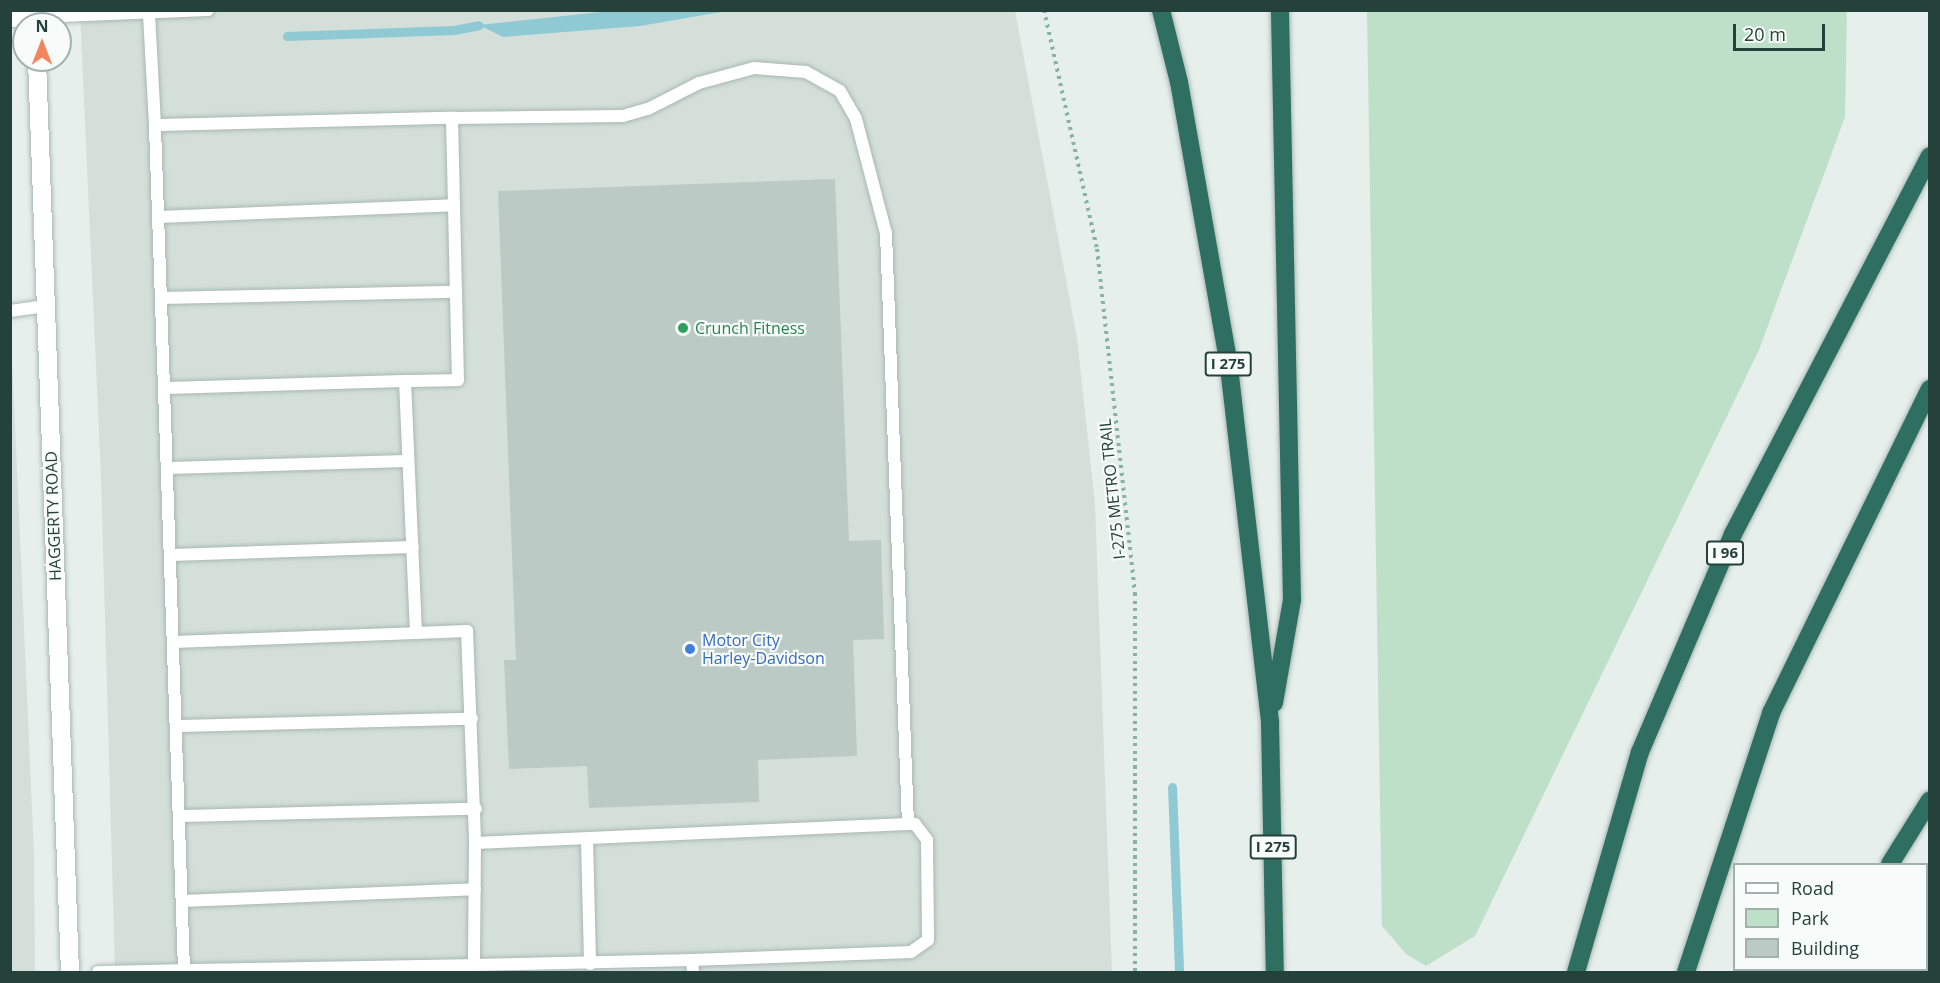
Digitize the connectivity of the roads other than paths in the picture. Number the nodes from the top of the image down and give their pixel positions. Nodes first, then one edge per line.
1 (208, 10) edge
2 (1161, 10) edge
3 (1280, 10) edge
4 (149, 14) junction
5 (72, 16) edge
6 (37, 72) edge
7 (452, 118) junction
8 (155, 125) junction
9 (1929, 156) edge
10 (454, 205) junction
11 (158, 217) junction
12 (456, 292) junction
13 (161, 298) junction
14 (46, 306) junction
15 (10, 311) edge
16 (405, 381) junction
17 (164, 388) junction
18 (1929, 388) edge
19 (408, 461) junction
20 (167, 468) junction
21 (412, 547) junction
22 (170, 555) junction
23 (416, 633) junction
24 (173, 642) junction
25 (472, 719) junction
26 (1270, 722) junction
27 (176, 726) junction
28 (1929, 800) edge
29 (476, 809) junction
30 (179, 816) junction
31 (908, 824) junction
32 (587, 839) junction
33 (475, 843) junction
34 (1891, 863) edge
35 (475, 889) junction
36 (182, 901) junction
37 (590, 964) junction
38 (474, 965) junction
39 (692, 966) edge
40 (184, 970) junction
41 (70, 972) edge
42 (98, 972) edge
43 (1275, 972) edge
44 (1576, 972) edge
45 (1686, 972) edge

1 - 4 lane
2 - 26 highway, I 275
3 - 26 highway
4 - 5 lane
4 - 8 lane
6 - 14 street, HAGGERTY ROAD
7 - 8 lane
7 - 10 lane
7 - 31 lane
8 - 11 lane
9 - 44 highway, I 96
10 - 11 lane
10 - 12 lane
11 - 13 lane
12 - 13 lane
12 - 16 lane
13 - 17 lane
14 - 15 lane
14 - 41 street, HAGGERTY ROAD
16 - 17 lane
16 - 19 lane
17 - 20 lane
18 - 45 highway
19 - 20 lane
19 - 21 lane
20 - 22 lane
21 - 22 lane
21 - 23 lane
22 - 24 lane
23 - 24 lane
23 - 25 lane
24 - 27 lane
25 - 27 lane
25 - 29 lane
26 - 43 highway, I 275
27 - 30 lane
28 - 34 highway
29 - 30 lane
29 - 33 lane
30 - 36 lane
31 - 32 lane
31 - 39 lane
32 - 33 lane
32 - 37 lane
33 - 35 lane
35 - 36 lane
35 - 38 lane
36 - 40 lane
37 - 38 lane
37 - 39 lane
38 - 40 lane
40 - 42 lane

